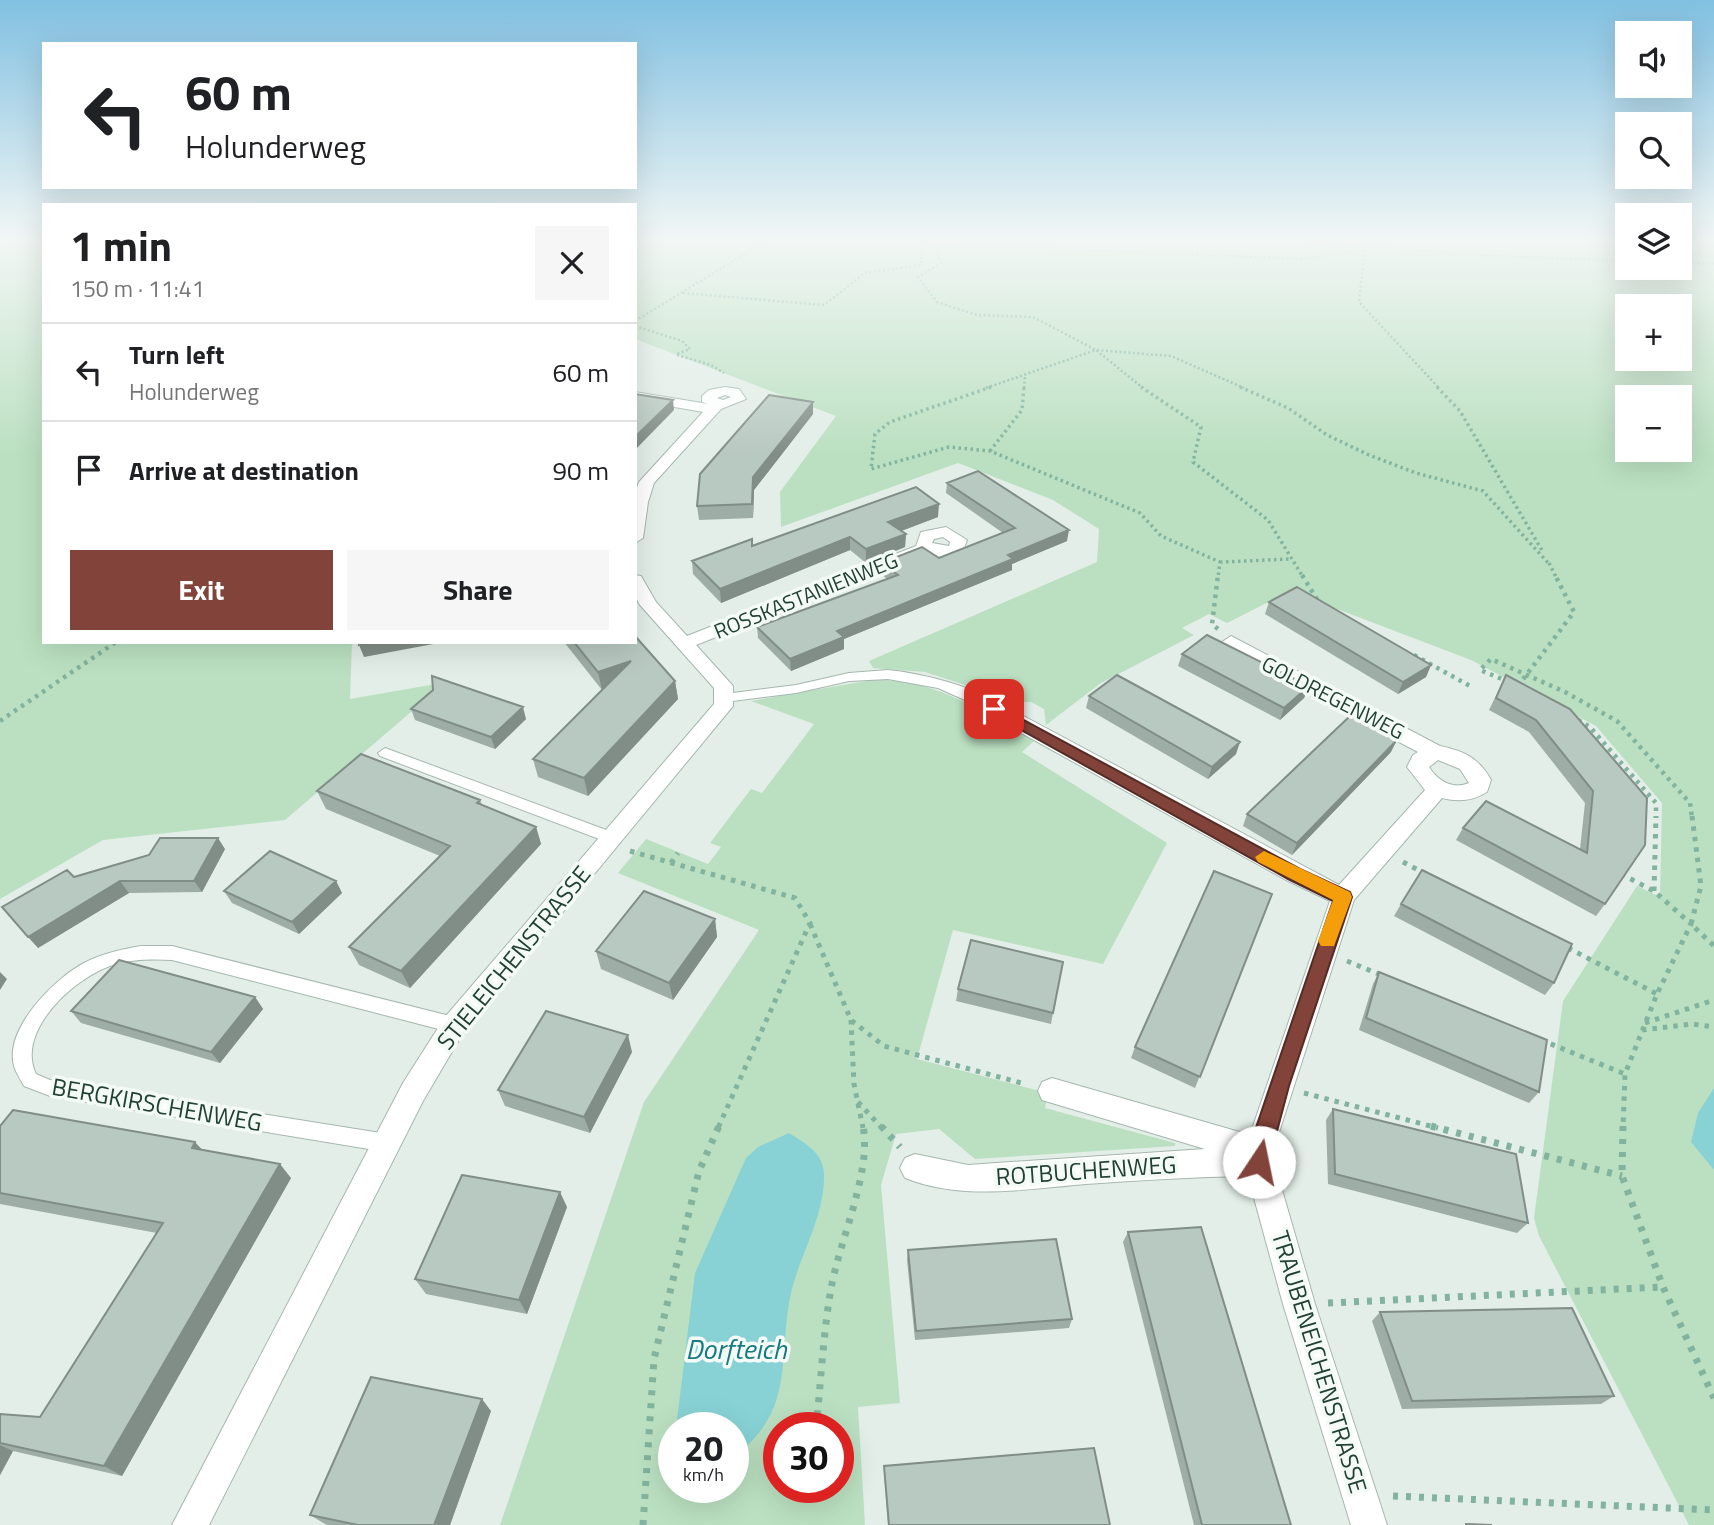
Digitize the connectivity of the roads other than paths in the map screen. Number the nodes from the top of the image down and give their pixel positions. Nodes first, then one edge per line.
1 (637, 396) edge
2 (641, 482) edge
3 (637, 524) edge
4 (926, 548) edge
5 (637, 585) edge
6 (1231, 642) road end
7 (685, 643) junction
8 (725, 698) junction
9 (994, 709) joint
10 (385, 753) dead end
11 (1436, 753) junction
12 (1438, 789) junction
13 (609, 841) junction
14 (1343, 897) junction
15 (454, 1025) junction
16 (1052, 1091) road end
17 (387, 1143) junction
18 (1259, 1156) junction
19 (915, 1168) road end
20 (190, 1525) edge
21 (1369, 1525) edge

1 - 2 street
2 - 3 street
4 - 7 street, ROSSKASTANIENWEG
5 - 7 street
6 - 11 street, GOLDREGENWEG
7 - 8 street
8 - 9 lane
8 - 13 street, STIELEICHENSTRASSE
9 - 14 street
10 - 13 lane
11 - 12 street
11 - 12 street
12 - 14 street
13 - 15 street, STIELEICHENSTRASSE
14 - 18 street
15 - 17 street, STIELEICHENSTRASSE
15 - 17 lane, BERGKIRSCHENWEG
16 - 18 street, ROTBUCHENWEG
17 - 20 street, STIELEICHENSTRASSE
18 - 19 street, ROTBUCHENWEG
18 - 21 street, TRAUBENEICHENSTRASSE

